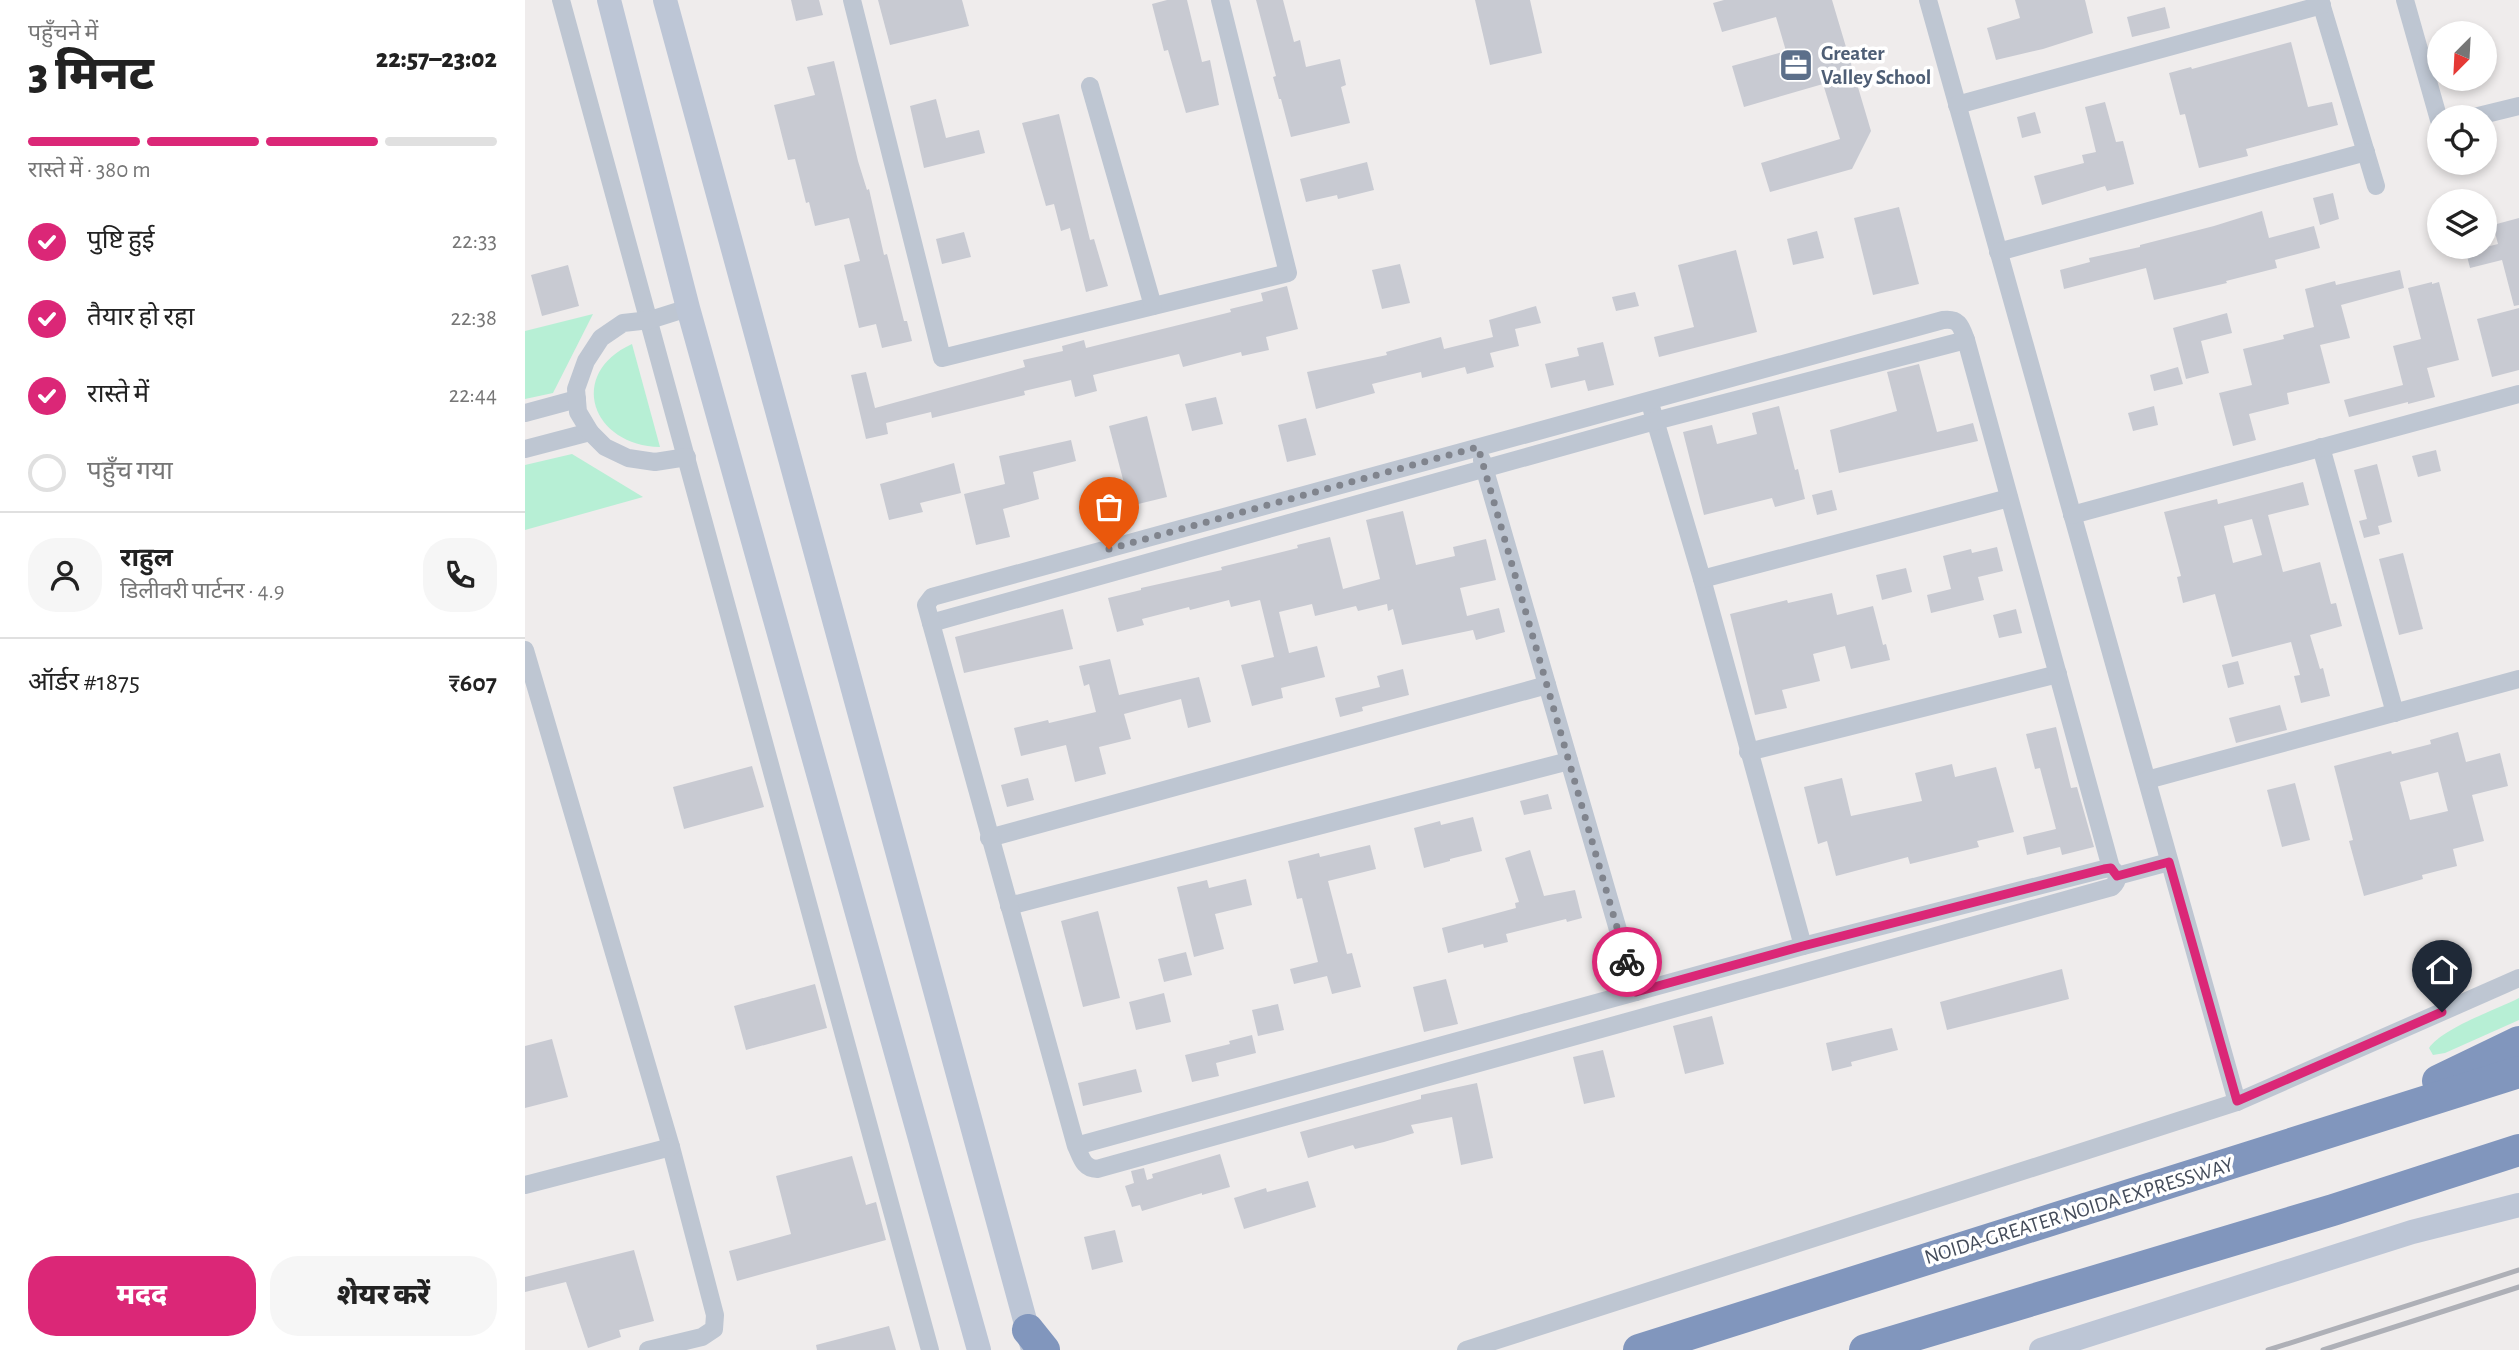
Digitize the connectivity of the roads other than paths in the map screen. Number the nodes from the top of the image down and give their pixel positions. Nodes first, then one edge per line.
1 (561, 0) edge
2 (609, 0) edge
3 (665, 0) edge
4 (852, 0) edge
5 (1220, 0) edge
6 (1927, 0) edge
7 (2405, 0) edge
8 (2321, 3) edge
9 (1090, 86) dead end
10 (1957, 105) junction
11 (2435, 105) edge
12 (2519, 106) edge
13 (2497, 111) edge
14 (2366, 152) junction
15 (2376, 186) dead end
16 (1998, 252) junction
17 (1153, 306) junction
18 (688, 308) junction
19 (650, 320) junction
20 (1966, 340) junction
21 (2519, 394) edge
22 (577, 399) junction
23 (1649, 400) junction
24 (525, 413) edge
25 (1655, 421) junction
26 (590, 432) junction
27 (1478, 447) junction
28 (2321, 447) junction
29 (525, 449) edge
30 (687, 457) junction
31 (1485, 469) junction
32 (2009, 498) junction
33 (2072, 515) junction
34 (1134, 542) junction
35 (1141, 564) junction
36 (1702, 579) junction
37 (931, 623) junction
38 (526, 656) edge
39 (2058, 674) junction
40 (2519, 679) edge
41 (1547, 685) junction
42 (2395, 713) junction
43 (1748, 752) junction
44 (1569, 761) junction
45 (2147, 780) junction
46 (989, 838) junction
47 (2169, 862) junction
48 (2114, 872) junction
49 (1009, 906) junction
50 (1803, 946) junction
51 (2519, 978) edge
52 (1636, 992) junction
53 (2519, 1042) edge
54 (2519, 1072) edge
55 (2237, 1101) junction
56 (2326, 1134) junction
57 (1076, 1146) junction
58 (671, 1147) junction
59 (2519, 1150) edge
60 (2519, 1166) edge
61 (525, 1185) edge
62 (2519, 1205) edge
63 (2333, 1210) junction
64 (1035, 1343) edge
65 (648, 1350) edge
66 (930, 1350) edge
67 (979, 1350) edge
68 (1466, 1350) edge
69 (1639, 1350) edge
70 (1865, 1350) edge
71 (2041, 1350) edge

1 - 19 street
2 - 18 street
3 - 64 street
4 - 17 street
5 - 17 street
6 - 10 street
7 - 11 street
8 - 10 street
8 - 14 street
9 - 17 street
10 - 16 street
12 - 13 street
14 - 15 street
14 - 16 street
16 - 33 street
18 - 19 street
18 - 67 street
19 - 22 street
19 - 30 street
20 - 23 street
20 - 25 street
20 - 32 street
21 - 28 street
22 - 24 street
22 - 26 street
23 - 25 street
23 - 27 street
25 - 31 street
25 - 36 street
26 - 29 street
26 - 30 street
27 - 31 street
27 - 34 street
28 - 33 street
28 - 42 street
30 - 66 street
31 - 35 street
31 - 41 street
32 - 36 street
32 - 39 street
33 - 45 street
34 - 35 street
34 - 37 street
35 - 37 street
36 - 43 street
37 - 46 street
38 - 58 street
39 - 43 street
39 - 48 street
40 - 42 street
41 - 44 street
41 - 46 street
42 - 45 street
43 - 50 street
44 - 49 street
44 - 52 street
45 - 47 street
46 - 49 street
47 - 48 street
47 - 55 street
48 - 50 street
48 - 57 street
49 - 57 street
50 - 52 street
51 - 55 street
52 - 57 street
53 - 56 highway
54 - 56 highway, NOIDA-GREATER NOIDA EXPRESSWAY
55 - 68 street
56 - 69 highway, NOIDA-GREATER NOIDA EXPRESSWAY
58 - 61 street
58 - 65 street
59 - 63 highway
60 - 63 highway
62 - 71 street
63 - 70 highway

